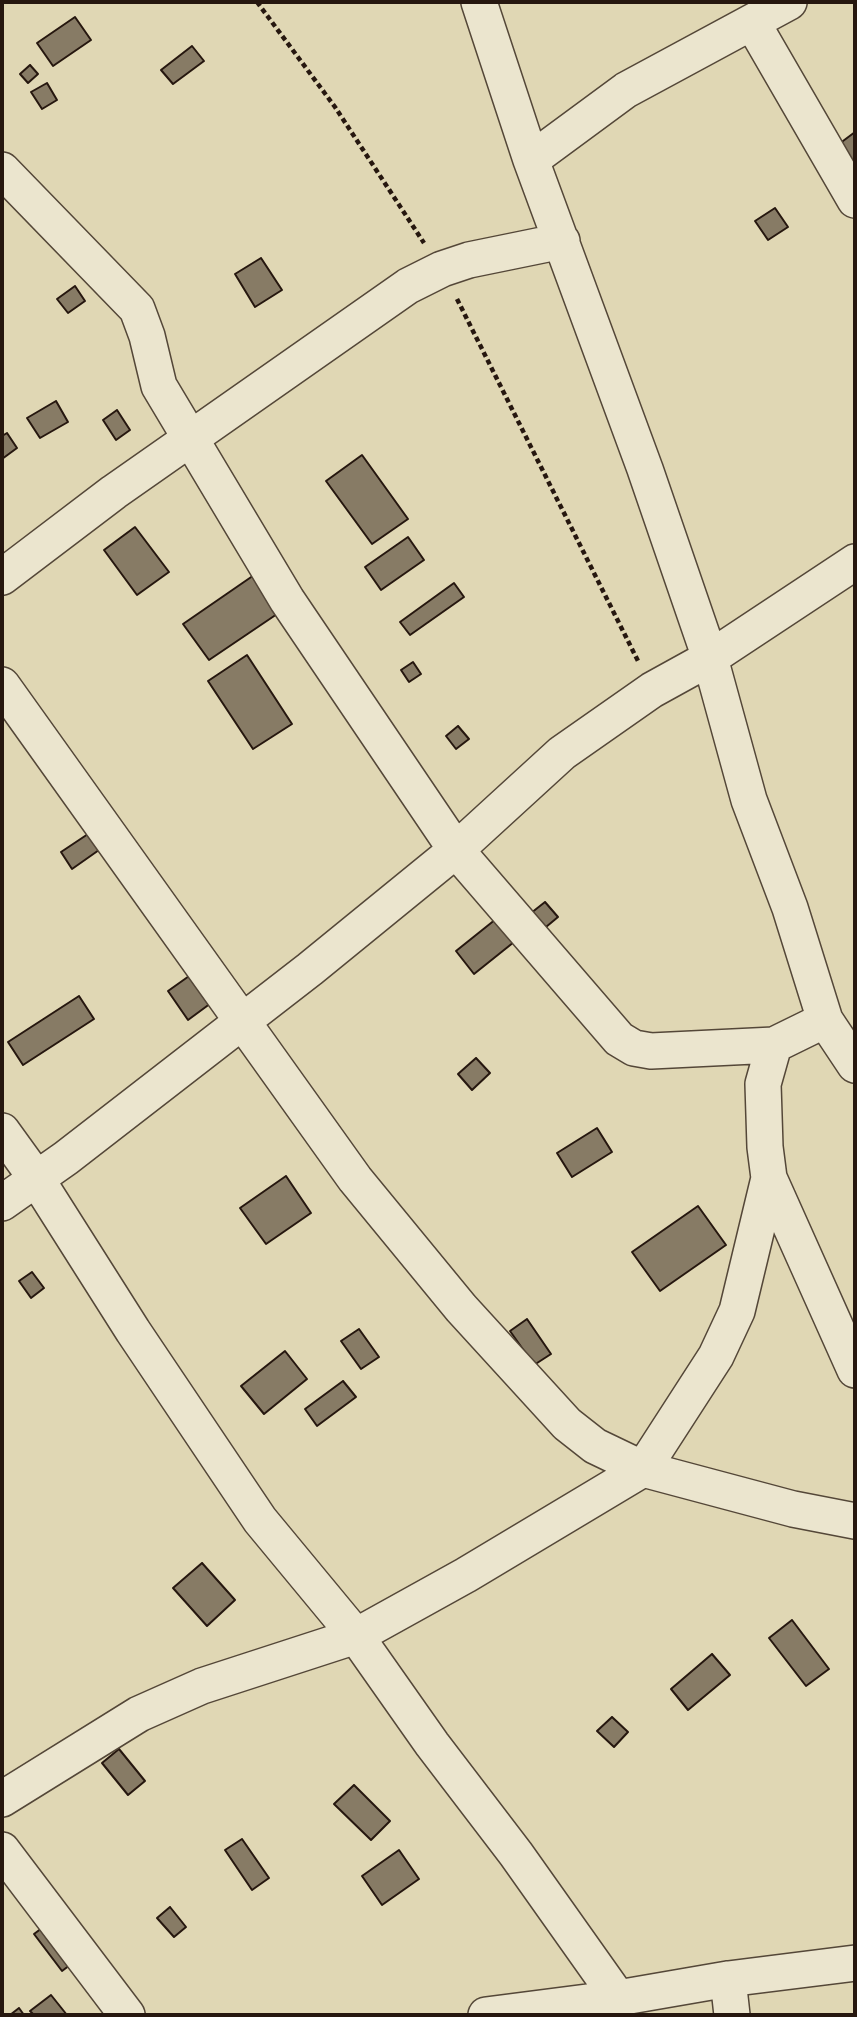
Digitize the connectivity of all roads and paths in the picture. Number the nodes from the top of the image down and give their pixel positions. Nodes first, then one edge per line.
1 (257, 2) edge
2 (479, 2) edge
3 (789, 2) edge
4 (752, 22) junction
5 (531, 160) junction
6 (2, 170) edge
7 (855, 200) edge
8 (562, 241) junction
9 (442, 270) junction
10 (190, 439) junction
11 (855, 562) edge
12 (2, 577) edge
13 (710, 658) junction
14 (2, 685) edge
15 (652, 690) junction
16 (456, 850) junction
17 (825, 1020) junction
18 (242, 1023) junction
19 (775, 1045) junction
20 (855, 1065) edge
21 (2, 1131) edge
22 (36, 1178) junction
23 (769, 1178) junction
24 (2, 1203) edge
25 (855, 1370) edge
26 (643, 1469) junction
27 (855, 1521) edge
28 (356, 1636) junction
29 (2, 1799) edge
30 (2, 1850) edge
31 (855, 1963) edge
32 (728, 1979) junction
33 (618, 1998) junction
34 (127, 2015) edge
35 (486, 2015) edge
36 (732, 2015) edge

1 - 9 path
2 - 5 street
3 - 4 street
4 - 5 street
4 - 7 street
5 - 8 street
6 - 10 street
8 - 9 street
8 - 13 street
9 - 10 street
9 - 15 path
10 - 12 street
10 - 16 street
11 - 13 street
13 - 15 street
13 - 17 street
14 - 18 street
15 - 16 street
16 - 18 street
16 - 19 street
17 - 19 street
17 - 20 street
18 - 22 street
18 - 26 street
19 - 23 street
21 - 22 street
22 - 24 street
22 - 28 street
23 - 25 street
23 - 26 street
26 - 27 street
26 - 28 street
28 - 29 street
28 - 33 street
30 - 34 street
31 - 32 street
32 - 33 street
32 - 36 street
33 - 35 street

